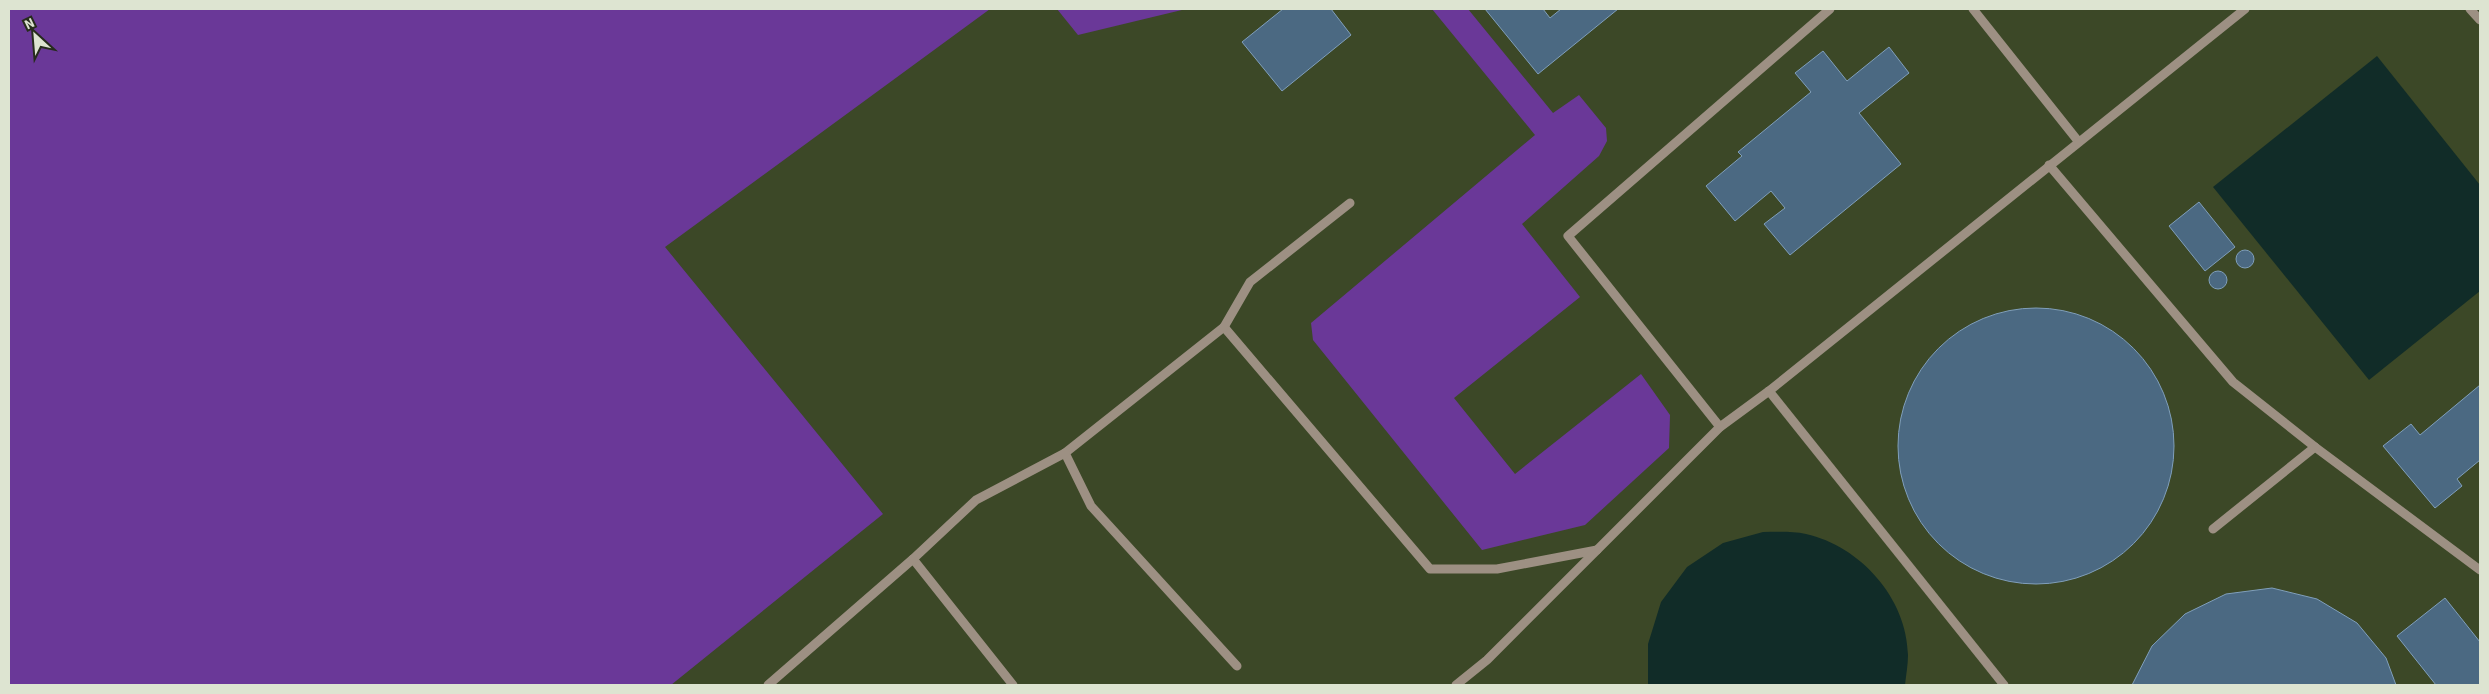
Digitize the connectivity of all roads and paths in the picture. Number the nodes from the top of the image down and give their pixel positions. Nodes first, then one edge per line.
1 (1830, 9) edge
2 (1973, 9) edge
3 (2245, 9) edge
4 (2470, 9) edge
5 (2480, 17) edge
6 (2078, 141) junction
7 (2049, 165) junction
8 (1350, 203) dead end
9 (1224, 326) junction
10 (1769, 391) junction
11 (1720, 427) junction
12 (2315, 447) junction
13 (1065, 454) junction
14 (2213, 529) dead end
15 (1596, 550) junction
16 (913, 559) junction
17 (2479, 566) edge
18 (1236, 666) dead end
19 (768, 685) edge
20 (1013, 685) edge
21 (1456, 685) edge
22 (2004, 685) edge

1 - 11 lane
2 - 6 lane
3 - 6 lane
4 - 5 lane
6 - 7 lane
7 - 10 lane
7 - 12 lane
8 - 9 lane
9 - 13 lane
9 - 15 lane
10 - 11 lane
10 - 22 lane
11 - 15 lane
12 - 14 lane
12 - 17 lane
13 - 16 lane
13 - 18 lane
15 - 21 lane
16 - 19 lane
16 - 20 lane

